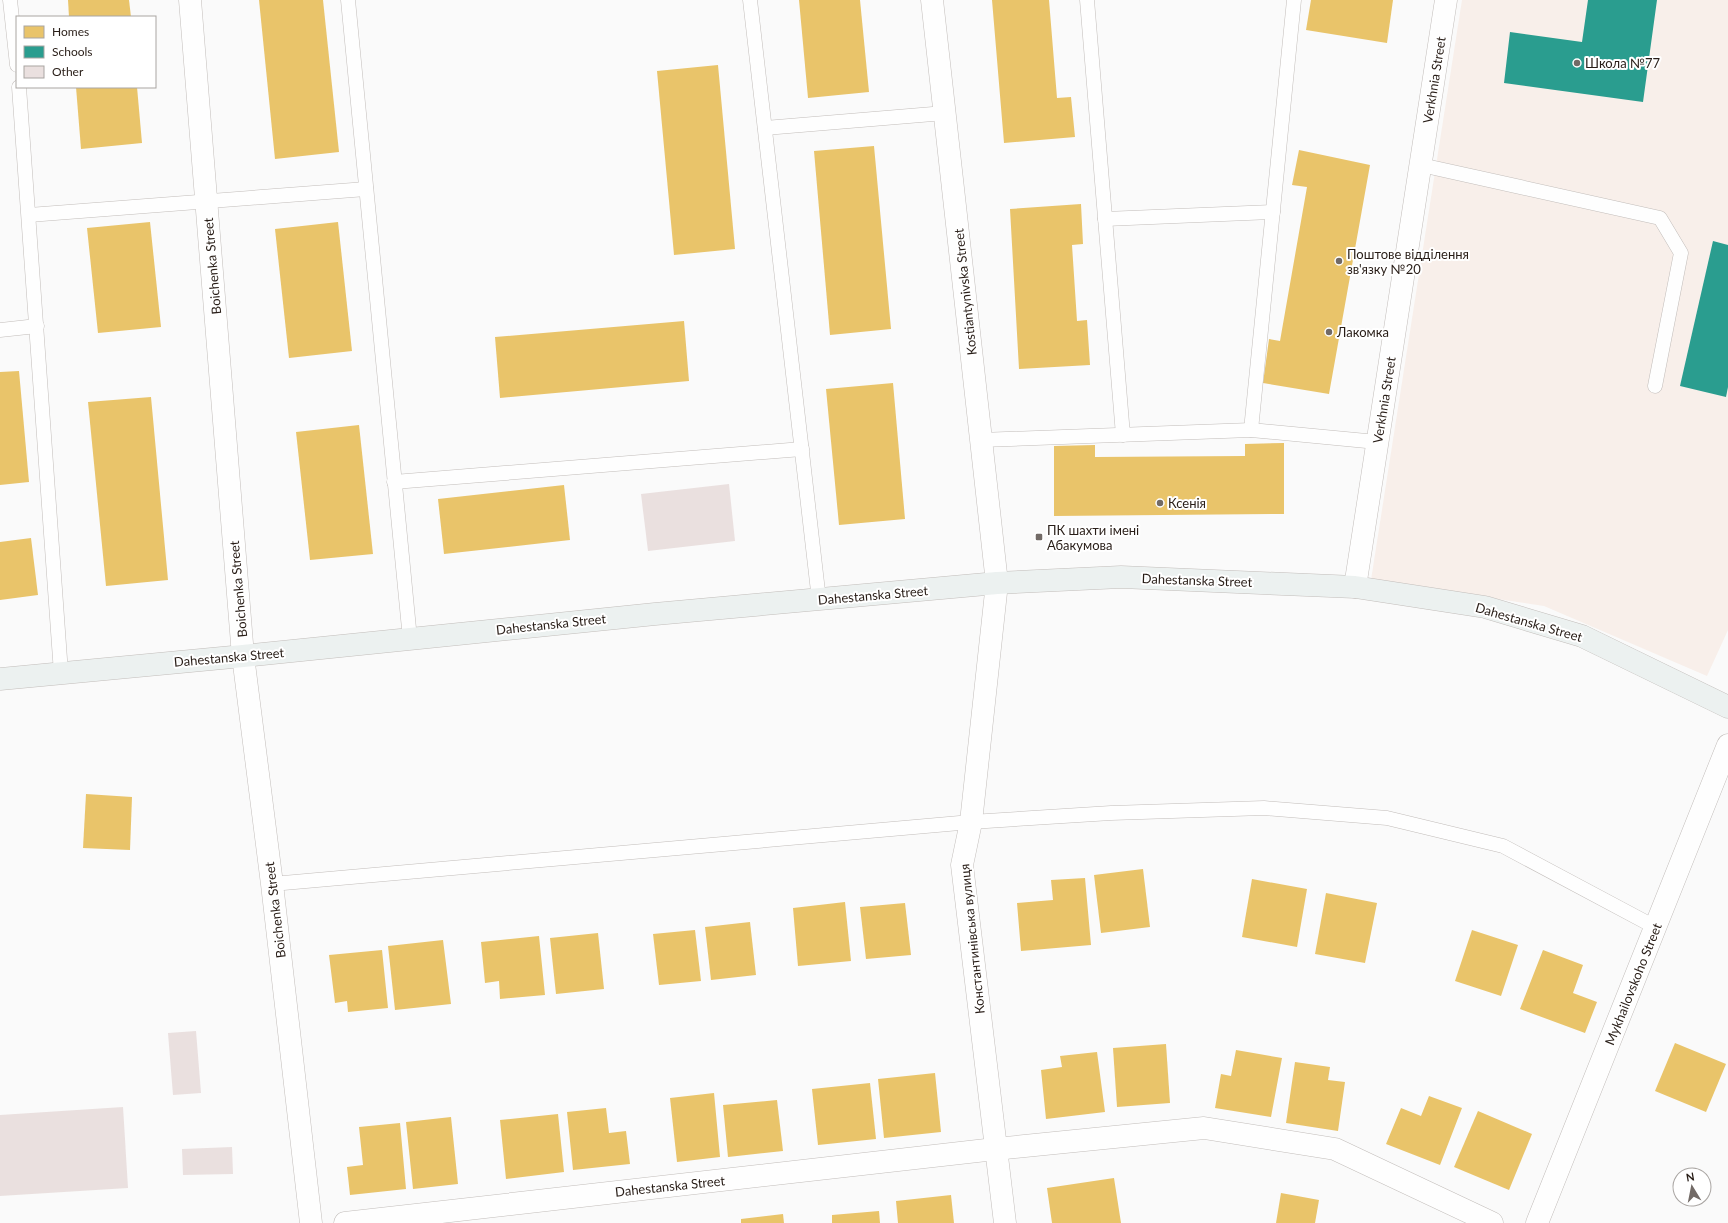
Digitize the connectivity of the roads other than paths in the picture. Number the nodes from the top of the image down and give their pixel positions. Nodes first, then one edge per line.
1 (10, 0) edge
2 (190, 0) edge
3 (348, 0) edge
4 (750, 0) edge
5 (932, 0) edge
6 (1086, 0) edge
7 (1294, 0) edge
8 (1446, 0) edge
9 (16, 56) edge
10 (19, 88) edge
11 (945, 113) junction
12 (764, 128) junction
13 (1421, 166) junction
14 (366, 189) junction
15 (206, 202) junction
16 (1273, 212) junction
17 (29, 215) junction
18 (1105, 219) junction
19 (37, 326) junction
20 (0, 330) edge
21 (1654, 386) dead end
22 (1252, 430) junction
23 (1123, 435) junction
24 (981, 440) junction
25 (1377, 442) junction
26 (802, 449) junction
27 (394, 482) junction
28 (997, 584) junction
29 (1355, 587) junction
30 (819, 600) junction
31 (410, 639) junction
32 (243, 656) junction
33 (61, 673) junction
34 (0, 678) edge
35 (1728, 707) edge
36 (1728, 745) edge
37 (971, 822) junction
38 (272, 884) junction
39 (1655, 927) junction
40 (996, 1149) junction
41 (311, 1223) edge
42 (345, 1223) edge
43 (1005, 1223) edge
44 (1492, 1223) edge
45 (1537, 1223) edge

1 - 9 lane
2 - 15 street, Boichenka Street
3 - 14 lane
4 - 12 lane
5 - 11 street, Kostiantynivska Street
6 - 18 lane
7 - 16 lane
8 - 13 street, Verkhnia Street
10 - 17 lane
11 - 12 lane
11 - 24 street, Kostiantynivska Street
12 - 26 lane
13 - 21 lane
13 - 25 street, Verkhnia Street
14 - 15 lane
14 - 27 lane
15 - 17 lane
15 - 32 street, Boichenka Street
16 - 18 lane
16 - 22 lane
17 - 19 lane
18 - 23 lane
19 - 20 lane
19 - 33 lane
22 - 23 lane
22 - 25 lane
23 - 24 lane
24 - 28 street, Kostiantynivska Street
25 - 29 street, Verkhnia Street
26 - 27 lane
26 - 30 lane
27 - 31 lane
28 - 29 street, Dahestanska Street
28 - 30 street, Dahestanska Street
28 - 37 street, Константинівська вулиця
29 - 35 street, Dahestanska Street
30 - 31 street, Dahestanska Street
31 - 32 street, Dahestanska Street
32 - 33 street, Dahestanska Street
32 - 38 street, Boichenka Street
33 - 34 street, Dahestanska Street
36 - 39 street, Mykhailovskoho Street
37 - 38 lane
37 - 39 lane
37 - 40 street, Константинівська вулиця
38 - 41 street, Boichenka Street
39 - 45 street, Mykhailovskoho Street
40 - 42 street, Dahestanska Street
40 - 43 street, Константинівська вулиця
40 - 44 street, Dahestanska Street

